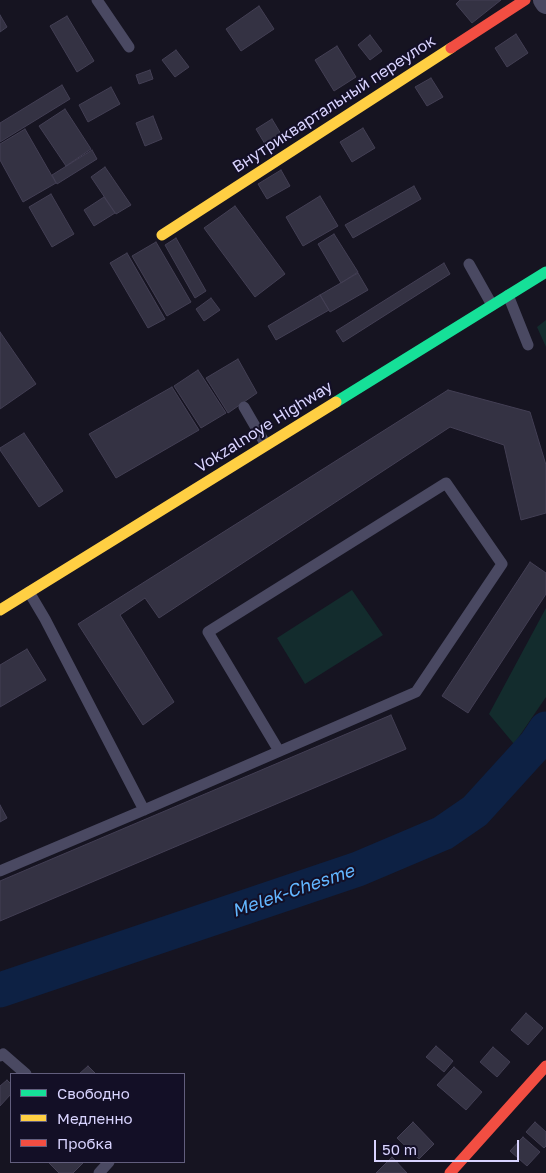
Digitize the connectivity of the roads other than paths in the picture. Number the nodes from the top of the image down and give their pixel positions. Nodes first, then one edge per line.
1 (97, 0) edge
2 (525, 0) edge
3 (544, 0) edge
4 (546, 3) edge
5 (129, 47) dead end
6 (162, 235) dead end
7 (470, 264) dead end
8 (546, 272) edge
9 (508, 295) junction
10 (492, 305) junction
11 (528, 345) dead end
12 (244, 407) dead end
13 (266, 445) junction
14 (29, 592) junction
15 (0, 610) edge
16 (280, 751) junction
17 (144, 810) junction
18 (0, 871) edge
19 (1, 1055) edge
20 (546, 1066) edge
21 (25, 1073) edge
22 (107, 1163) edge
23 (99, 1173) edge
24 (450, 1173) edge

1 - 5 lane
2 - 6 main road, Внутриквартальный переулок
3 - 4 street
7 - 10 lane
8 - 9 main road, Vokzalnoye Highway
9 - 10 main road, Vokzalnoye Highway
9 - 11 lane
10 - 13 main road, Vokzalnoye Highway
12 - 13 lane
13 - 14 main road, Vokzalnoye Highway
14 - 15 main road, Vokzalnoye Highway
14 - 17 lane
16 - 16 lane
16 - 17 lane
17 - 18 lane
19 - 21 lane
20 - 24 main road
22 - 23 lane

